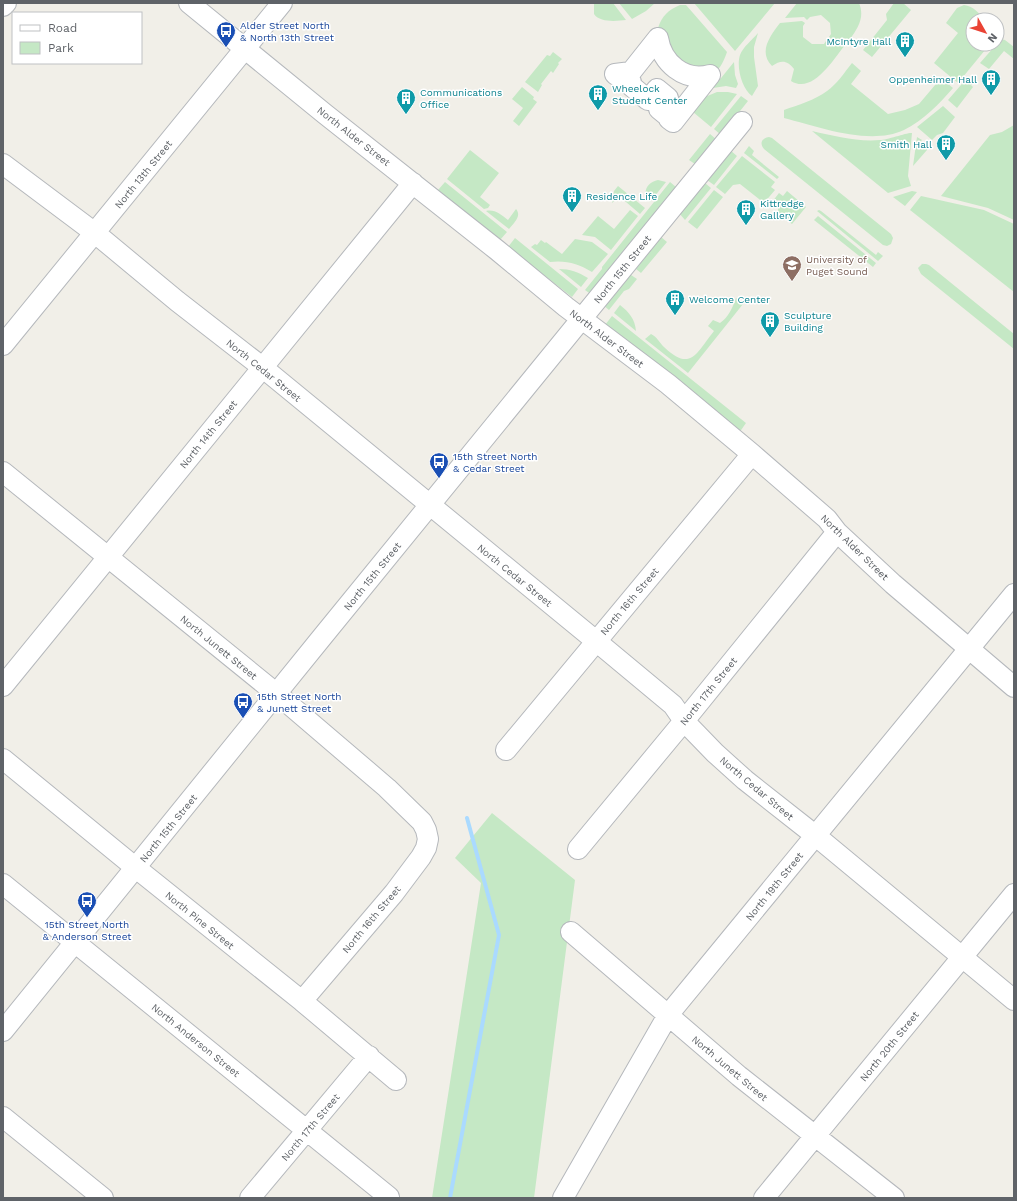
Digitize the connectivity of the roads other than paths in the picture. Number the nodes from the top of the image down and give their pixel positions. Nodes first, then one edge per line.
1 (6, 3) edge
2 (189, 3) edge
3 (282, 3) edge
4 (3, 6) edge
5 (246, 48) junction
6 (710, 75) joint
7 (742, 122) dead end
8 (3, 164) edge
9 (413, 183) junction
10 (95, 233) junction
11 (581, 319) junction
12 (3, 345) edge
13 (262, 367) junction
14 (752, 454) junction
15 (3, 472) edge
16 (430, 503) junction
17 (837, 532) junction
18 (108, 558) junction
19 (1014, 594) edge
20 (596, 641) junction
21 (969, 650) junction
22 (3, 686) edge
23 (1014, 687) edge
24 (278, 694) junction
25 (684, 721) junction
26 (506, 750) dead end
27 (3, 759) edge
28 (426, 830) joint
29 (816, 836) junction
30 (578, 849) dead end
31 (136, 868) junction
32 (3, 884) edge
33 (1014, 894) edge
34 (571, 932) dead end
35 (75, 942) junction
36 (962, 957) junction
37 (1014, 1000) edge
38 (302, 1001) junction
39 (668, 1015) junction
40 (3, 1031) edge
41 (369, 1056) junction
42 (396, 1080) dead end
43 (3, 1117) edge
44 (307, 1130) junction
45 (815, 1136) junction
46 (389, 1197) dead end
47 (103, 1198) edge
48 (250, 1198) edge
49 (563, 1198) edge
50 (764, 1198) edge
51 (894, 1198) edge

1 - 4 street
2 - 5 street, North Alder Street
3 - 5 street, North 13th Street
5 - 9 street, North Alder Street
5 - 10 street, North 13th Street
6 - 6 street
7 - 11 street, North 15th Street
8 - 10 street, North Cedar Street
9 - 11 street, North Alder Street
9 - 13 street, North 14th Street
10 - 12 street, North 13th Street
10 - 13 street, North Cedar Street
11 - 14 street, North Alder Street
11 - 16 street, North 15th Street
13 - 16 street, North Cedar Street
13 - 18 street, North 14th Street
14 - 17 street, North Alder Street
14 - 20 street, North 16th Street
15 - 18 street, North Junett Street
16 - 20 street, North Cedar Street
16 - 24 street, North 15th Street
17 - 21 street, North Alder Street
17 - 25 street, North 17th Street
18 - 22 street, North 14th Street
18 - 24 street, North Junett Street
19 - 21 street, North 19th Street
20 - 25 street, North Cedar Street
20 - 26 street, North 16th Street
21 - 23 street, North Alder Street
21 - 29 street, North 19th Street
24 - 28 street, North Junett Street
24 - 31 street, North 15th Street
25 - 29 street, North Cedar Street
25 - 30 street, North 17th Street
27 - 31 street, North Pine Street
28 - 38 street, North 16th Street
29 - 36 street, North Cedar Street
29 - 39 street, North 19th Street
31 - 35 street, North 15th Street
31 - 38 street, North Pine Street
32 - 35 street, North Anderson Street
33 - 36 street, North 20th Street
34 - 39 street, North Junett Street
35 - 40 street, North 15th Street
35 - 44 street, North Anderson Street
36 - 37 street, North Cedar Street
36 - 45 street, North 20th Street
38 - 41 street, North Pine Street
39 - 45 street, North Junett Street
39 - 49 street, North 19th Street
41 - 42 street, North Pine Street
41 - 44 street, North 17th Street
43 - 47 street
44 - 46 street, North Anderson Street
44 - 48 street, North 17th Street
45 - 50 street, North 20th Street
45 - 51 street, North Junett Street

